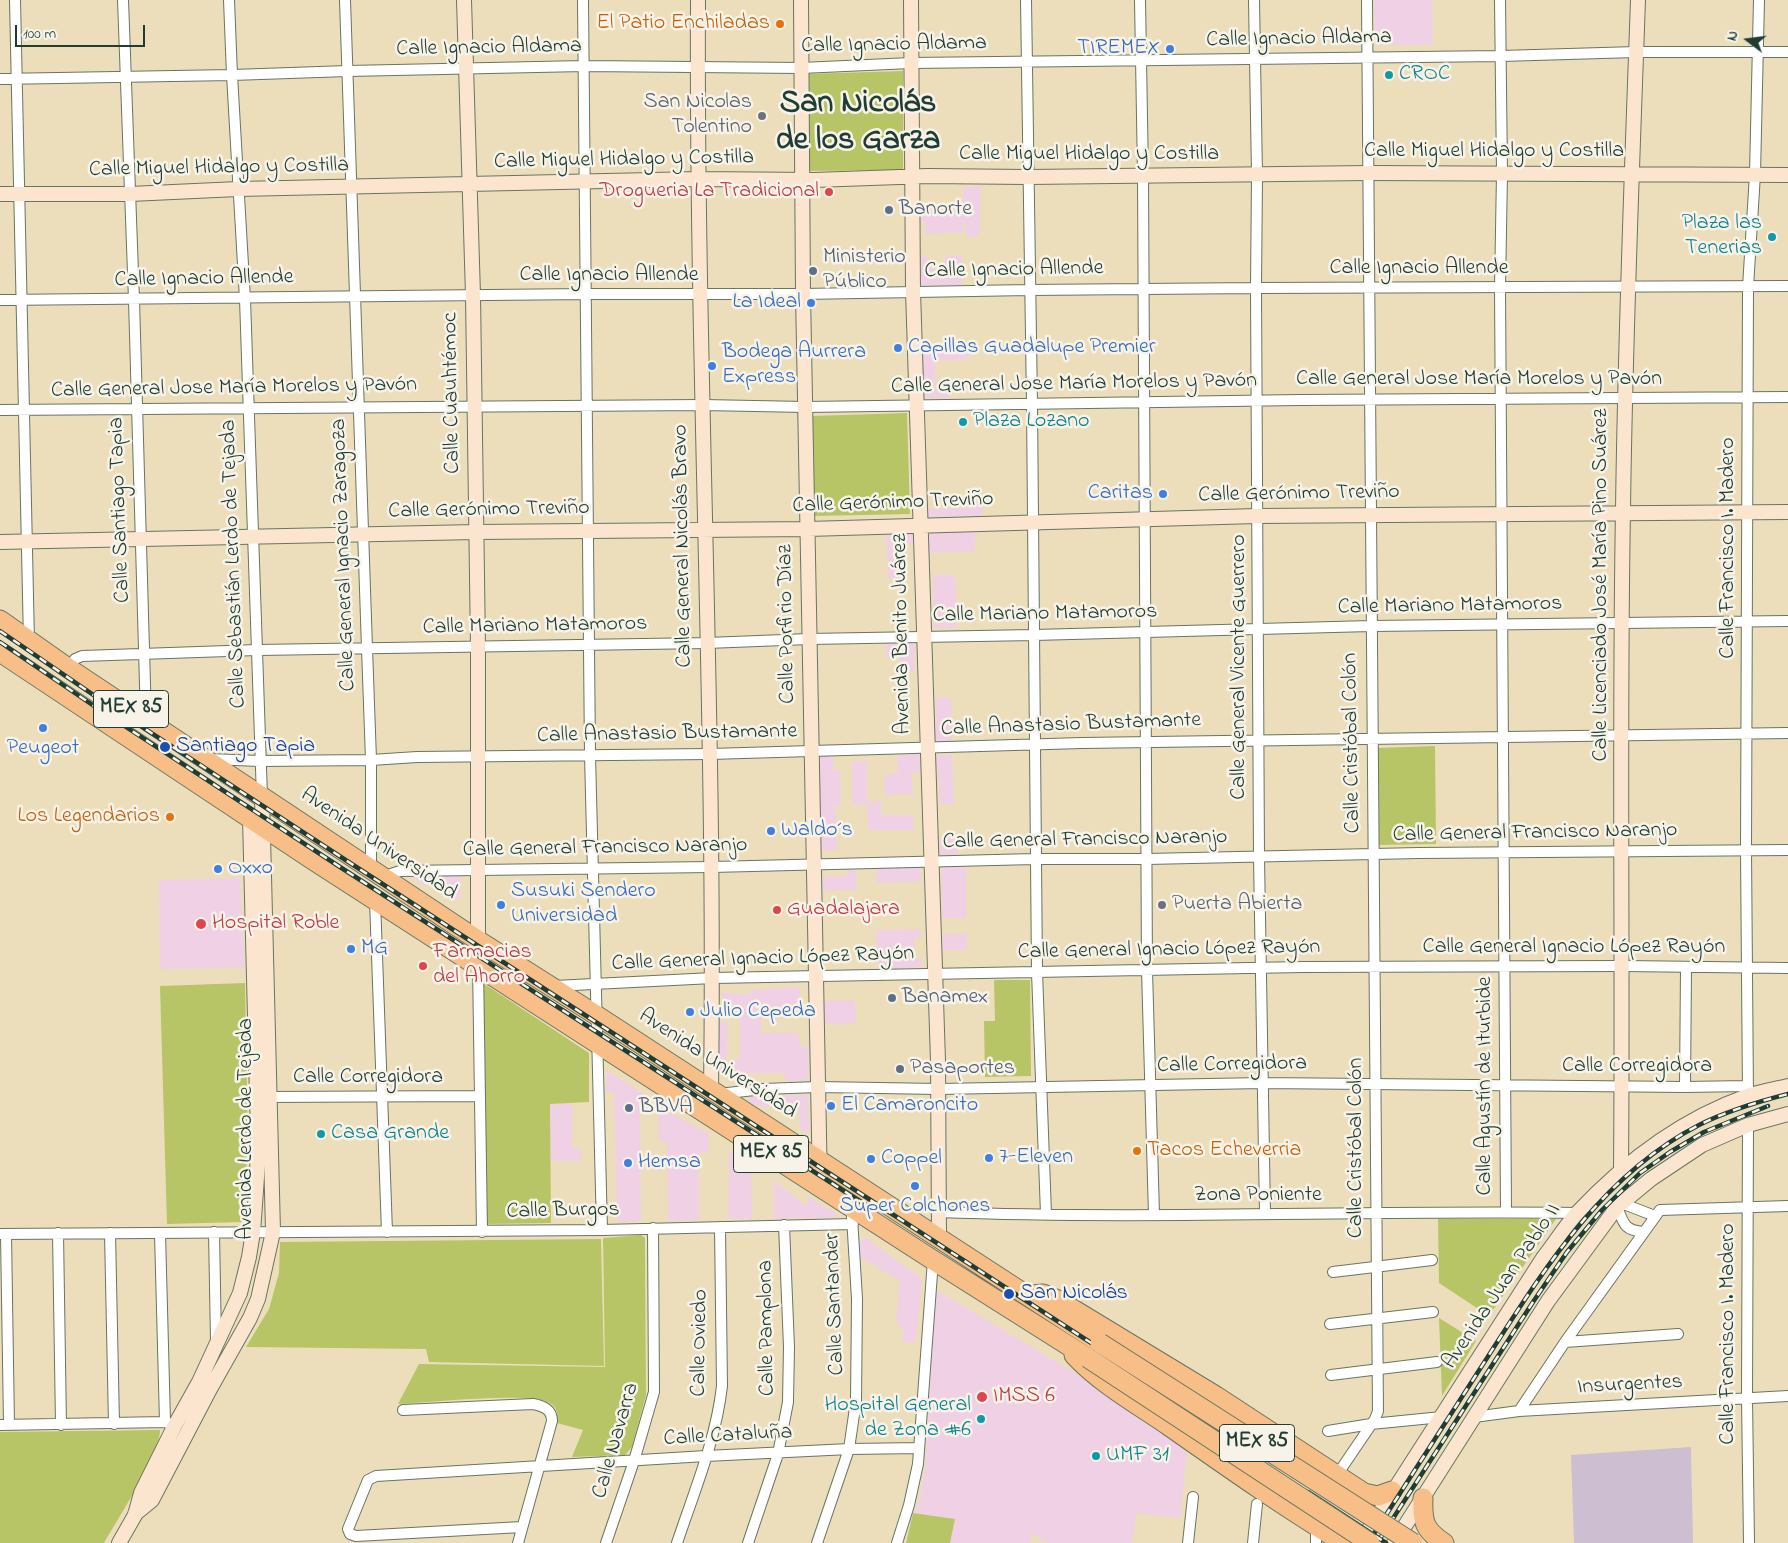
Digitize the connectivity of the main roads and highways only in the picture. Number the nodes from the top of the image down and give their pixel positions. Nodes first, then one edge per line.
1 (0, 620) edge
2 (1, 654) edge
3 (1028, 1296) junction
4 (1064, 1343) junction
5 (1330, 1470) junction
6 (1392, 1491) road end
7 (1423, 1498) road end
8 (1298, 1514) junction
9 (1316, 1535) edge
10 (1344, 1543) edge
11 (1370, 1543) edge
12 (1413, 1543) edge
13 (1444, 1543) edge

1 - 3 highway, Avenida Universidad / MEX 85
2 - 4 highway, Avenida Universidad / MEX 85
3 - 5 highway
3 - 12 highway, Avenida Universidad / MEX 85, bridge
4 - 8 highway
4 - 11 highway, Avenida Universidad / MEX 85, bridge
5 - 6 highway
5 - 8 highway
7 - 13 highway
8 - 9 highway
9 - 10 highway

